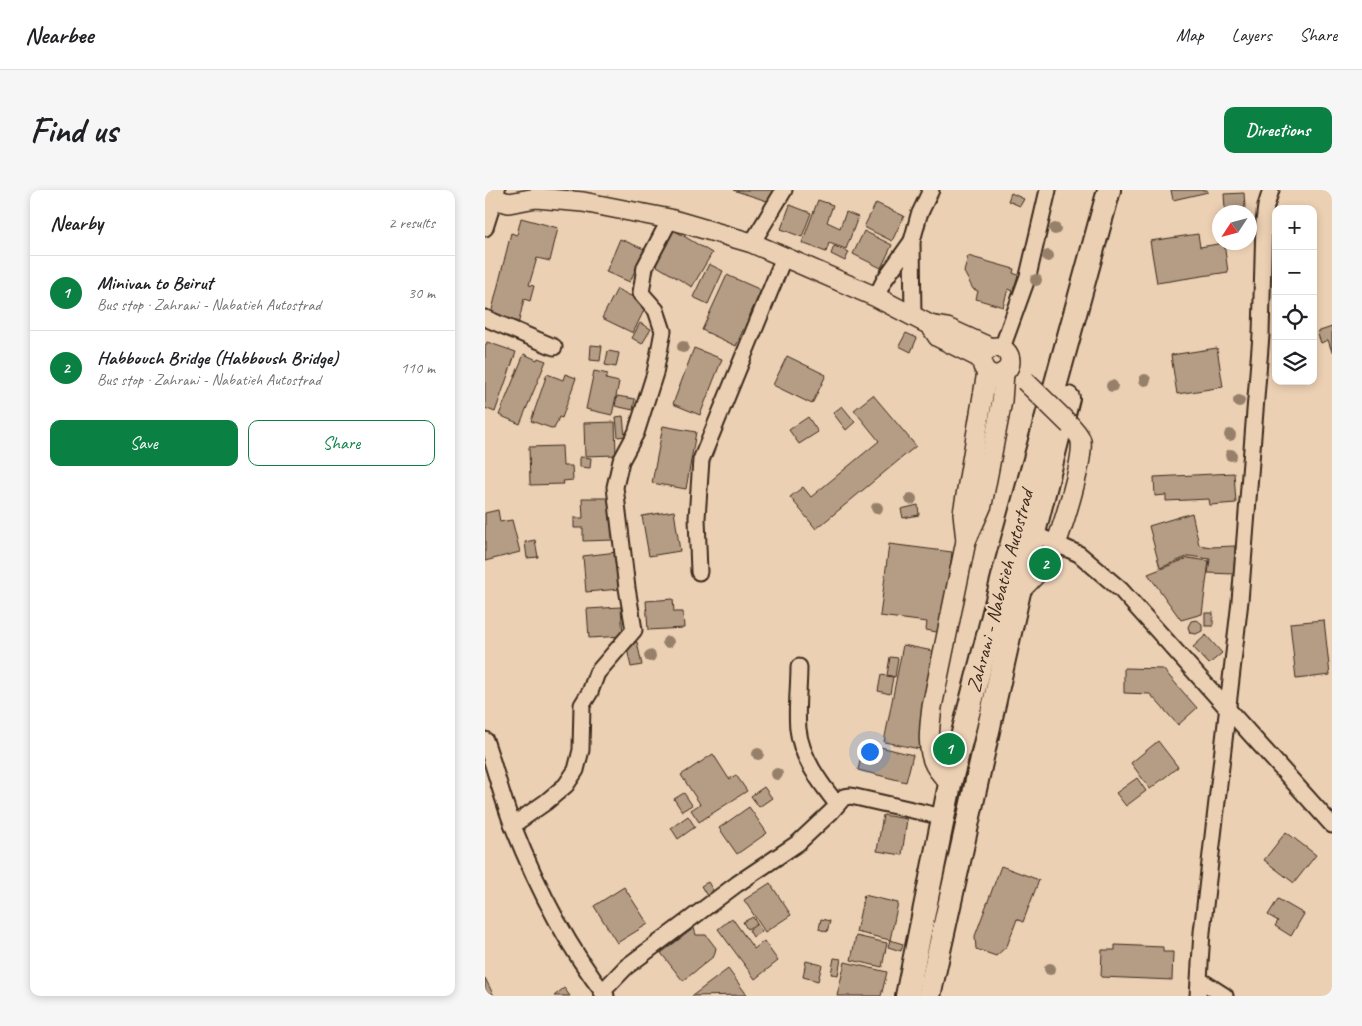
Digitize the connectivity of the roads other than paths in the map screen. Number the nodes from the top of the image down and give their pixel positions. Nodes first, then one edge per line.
1 (516, 190) edge
2 (784, 190) edge
3 (931, 190) edge
4 (1048, 190) edge
5 (1109, 190) edge
6 (1125, 190) edge
7 (1271, 190) edge
8 (492, 196) edge
9 (536, 198) junction
10 (670, 219) junction
11 (485, 228) edge
12 (912, 241) junction
13 (752, 243) junction
14 (784, 257) junction
15 (876, 297) junction
16 (913, 316) junction
17 (485, 318) edge
18 (554, 347) dead end
19 (996, 361) junction
20 (1033, 533) junction
21 (1056, 544) junction
22 (699, 572) dead end
23 (1019, 592) junction
24 (799, 667) dead end
25 (1227, 707) junction
26 (485, 740) edge
27 (950, 784) junction
28 (837, 804) junction
29 (943, 816) junction
30 (513, 825) junction
31 (1332, 825) edge
32 (1200, 980) junction
33 (604, 994) edge
34 (907, 996) edge
35 (929, 996) edge
36 (1198, 996) edge
37 (1225, 996) edge

1 - 9 main road
2 - 13 street
3 - 12 street
4 - 19 street
5 - 27 highway, Zahrani - Nabatieh Autostrad
6 - 20 highway, Zahrani - Nabatieh Autostrad
7 - 25 street
8 - 9 main road
8 - 11 street
9 - 10 main road
10 - 13 main road
10 - 30 street
12 - 15 street
12 - 16 street
13 - 14 main road
14 - 15 main road
14 - 22 street
15 - 16 main road
16 - 19 main road
17 - 18 street
19 - 21 main road, bridge
19 - 27 main road
20 - 21 street
20 - 23 highway, Zahrani - Nabatieh Autostrad
21 - 23 main road
21 - 25 street
23 - 35 highway, Zahrani - Nabatieh Autostrad
24 - 28 street
25 - 31 street
25 - 32 street
26 - 30 street
27 - 29 highway, Zahrani - Nabatieh Autostrad
28 - 29 street
28 - 33 street
29 - 34 highway, Zahrani - Nabatieh Autostrad
30 - 33 street
32 - 36 street
32 - 37 street

